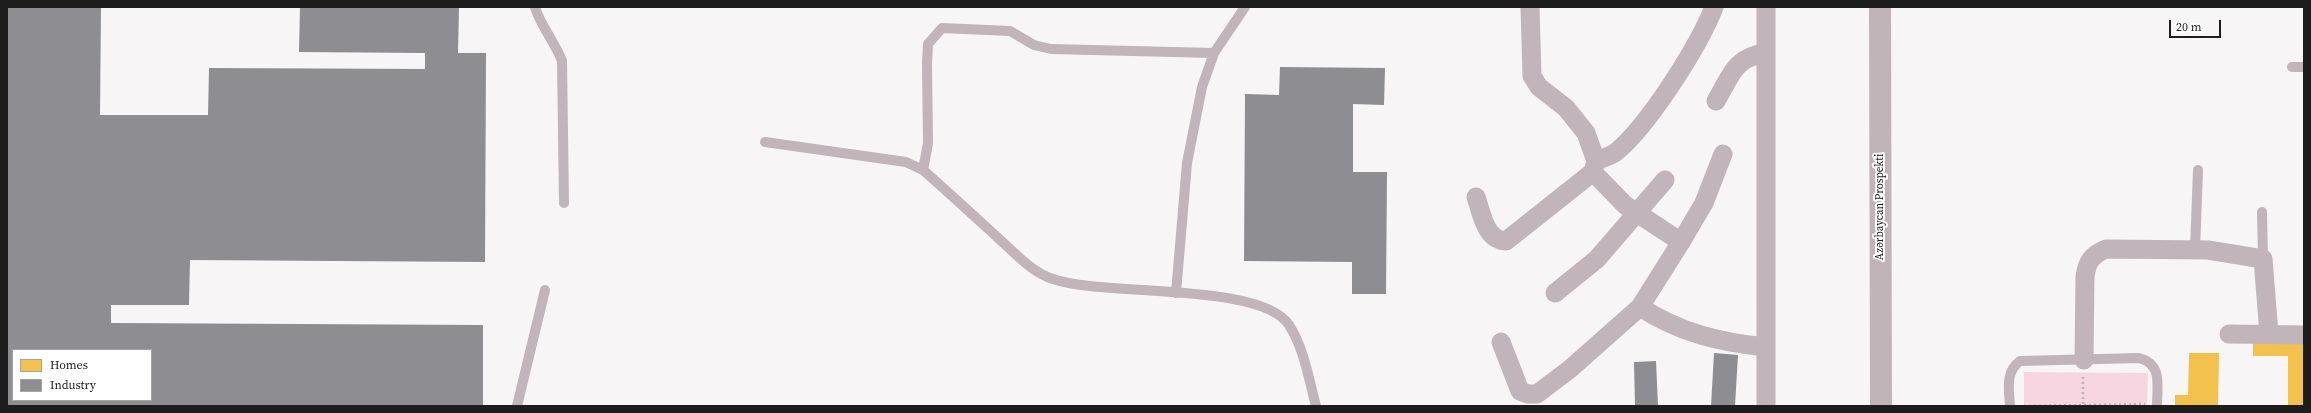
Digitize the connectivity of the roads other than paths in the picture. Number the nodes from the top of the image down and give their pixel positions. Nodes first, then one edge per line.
1 (535, 7) edge
2 (1245, 7) edge
3 (1530, 7) edge
4 (1714, 7) edge
5 (1766, 7) edge
6 (1880, 7) edge
7 (1214, 53) junction
8 (1766, 53) junction
9 (2292, 67) dead end
10 (2304, 67) edge
11 (1716, 101) dead end
12 (765, 142) dead end
13 (1723, 154) dead end
14 (1595, 166) junction
15 (923, 170) junction
16 (2198, 170) dead end
17 (1665, 180) dead end
18 (1476, 197) dead end
19 (564, 203) dead end
20 (2262, 212) dead end
21 (1638, 213) junction
22 (1681, 242) junction
23 (2195, 250) junction
24 (2263, 259) junction
25 (545, 290) dead end
26 (1176, 293) junction
27 (1555, 293) dead end
28 (1640, 306) junction
29 (2228, 334) dead end
30 (2269, 334) junction
31 (2304, 335) edge
32 (1501, 342) dead end
33 (1765, 347) junction
34 (2083, 366) junction
35 (2152, 405) edge
36 (517, 406) edge
37 (1316, 406) edge
38 (1766, 406) edge
39 (1880, 406) edge
40 (2010, 406) edge

1 - 19 lane
2 - 7 lane
3 - 14 street
4 - 14 street
5 - 8 street
6 - 39 street, Azərbaycan Prospekti
7 - 15 lane
7 - 26 lane
8 - 11 street
8 - 33 street
9 - 10 lane
12 - 15 lane
13 - 22 street
14 - 18 street
14 - 21 street
15 - 26 lane
16 - 23 lane
17 - 21 street
20 - 24 lane
21 - 22 street
21 - 27 street
22 - 28 street
23 - 24 street
23 - 34 street
24 - 30 street
25 - 36 lane
26 - 37 lane
28 - 32 street
28 - 33 street
29 - 30 street
30 - 31 street
33 - 38 street
34 - 35 lane
34 - 40 lane

